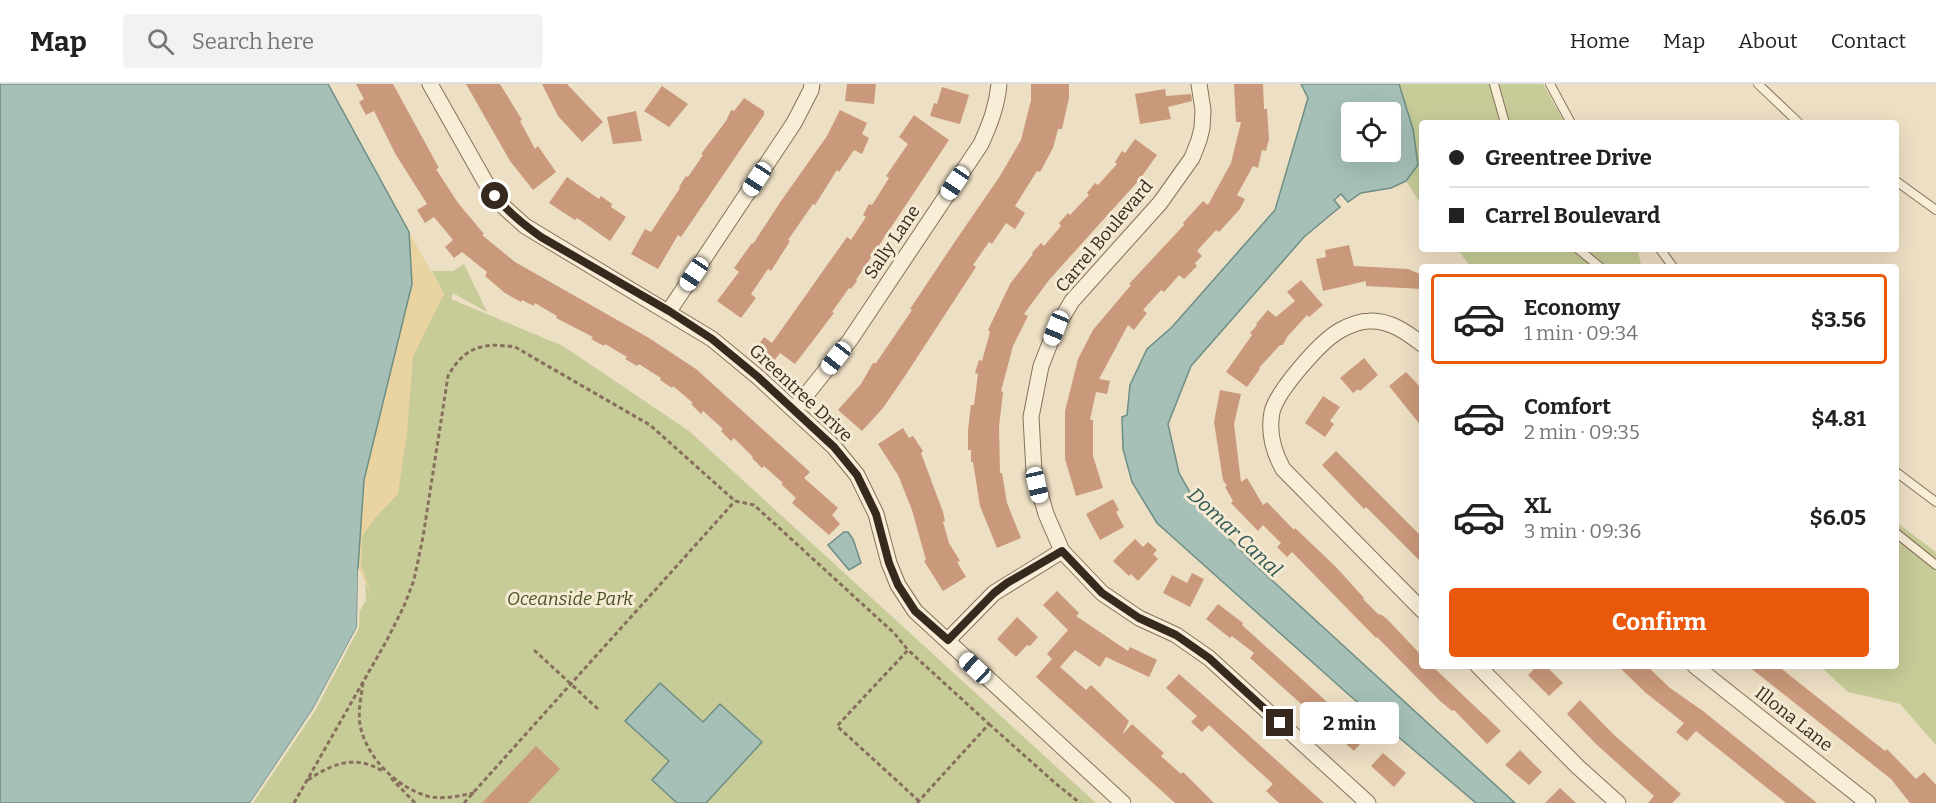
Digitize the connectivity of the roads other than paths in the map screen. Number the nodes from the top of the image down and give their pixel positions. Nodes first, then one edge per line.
1 (430, 84) edge
2 (813, 84) edge
3 (999, 84) edge
4 (1199, 84) edge
5 (1494, 84) edge
6 (1550, 84) edge
7 (1758, 84) edge
8 (1504, 120) edge
9 (1568, 120) edge
10 (1796, 120) edge
11 (1899, 183) edge
12 (1936, 210) edge
13 (1582, 252) edge
14 (1596, 264) edge
15 (669, 311) junction
16 (1419, 342) edge
17 (794, 410) junction
18 (1899, 474) edge
19 (1936, 502) edge
20 (1899, 535) edge
21 (1062, 551) junction
22 (1936, 565) edge
23 (1419, 607) edge
24 (948, 640) junction
25 (1481, 669) edge
26 (1699, 669) edge
27 (1123, 803) edge
28 (1368, 803) edge
29 (1618, 803) edge
30 (1868, 803) edge

1 - 15 street, Greentree Drive
2 - 15 street
3 - 17 street, Sally Lane
4 - 21 street, Carrel Boulevard
5 - 8 lane
6 - 9 lane
7 - 10 lane
11 - 12 lane
13 - 14 lane
15 - 17 street, Greentree Drive
16 - 23 street
17 - 24 street, Greentree Drive
18 - 19 lane
20 - 22 lane
21 - 24 street
21 - 28 street, Carrel Boulevard
24 - 27 street, Greentree Drive
25 - 29 street
26 - 30 street, Illona Lane

